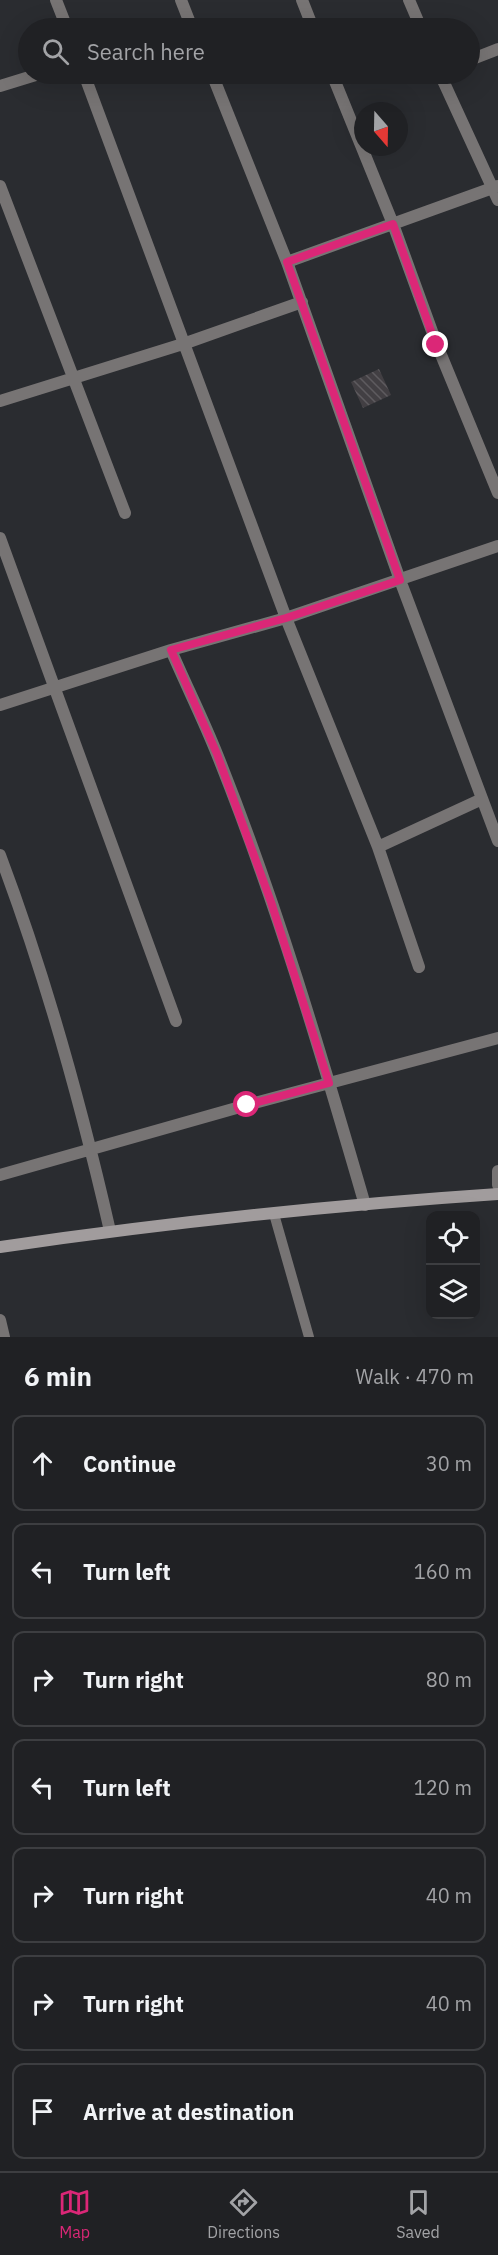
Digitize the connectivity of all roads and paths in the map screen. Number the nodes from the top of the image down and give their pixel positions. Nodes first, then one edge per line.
1 (56, 0) edge
2 (302, 0) edge
3 (410, 0) edge
4 (183, 1) edge
5 (63, 18) edge
6 (188, 18) edge
7 (310, 18) edge
8 (417, 18) edge
9 (498, 49) edge
10 (480, 56) edge
11 (18, 80) edge
12 (88, 84) edge
13 (216, 84) edge
14 (336, 84) edge
15 (445, 84) edge
16 (0, 86) edge
17 (0, 186) edge
18 (495, 187) edge
19 (498, 200) edge
20 (393, 224) junction
21 (287, 262) junction
22 (302, 302) junction
23 (186, 343) junction
24 (73, 379) junction
25 (0, 401) edge
26 (498, 493) edge
27 (125, 513) dead end
28 (0, 538) edge
29 (498, 546) edge
30 (400, 580) junction
31 (286, 618) junction
32 (171, 650) junction
33 (54, 687) junction
34 (0, 705) edge
35 (482, 799) junction
36 (498, 841) edge
37 (378, 847) junction
38 (0, 855) edge
39 (419, 967) dead end
40 (176, 1021) dead end
41 (498, 1038) edge
42 (329, 1083) junction
43 (92, 1150) junction
44 (498, 1171) edge
45 (0, 1175) edge
46 (498, 1185) edge
47 (498, 1194) edge
48 (365, 1204) junction
49 (274, 1214) junction
50 (110, 1231) junction
51 (0, 1246) edge
52 (0, 1320) edge
53 (4, 1337) edge
54 (309, 1337) edge

1 - 5 street
2 - 7 street
3 - 8 street
4 - 6 street
9 - 10 street
11 - 16 street
12 - 23 street
13 - 21 street
14 - 20 street
15 - 18 street
17 - 24 street
18 - 19 street
18 - 20 street
20 - 21 street
20 - 26 street
21 - 22 street
22 - 23 street
22 - 30 street
23 - 24 street
23 - 31 street
24 - 25 street
24 - 27 street
28 - 33 street
29 - 30 street
30 - 31 street
30 - 35 street
31 - 32 street
31 - 37 street
32 - 33 street
32 - 42 street
33 - 34 street
33 - 40 street
35 - 36 street
35 - 37 street
37 - 39 street
38 - 43 street
41 - 42 street
42 - 43 street
42 - 48 street
43 - 45 street
43 - 50 street
44 - 46 street
47 - 48 main road
48 - 49 main road
49 - 50 main road
49 - 54 lane
50 - 51 main road
52 - 53 street

